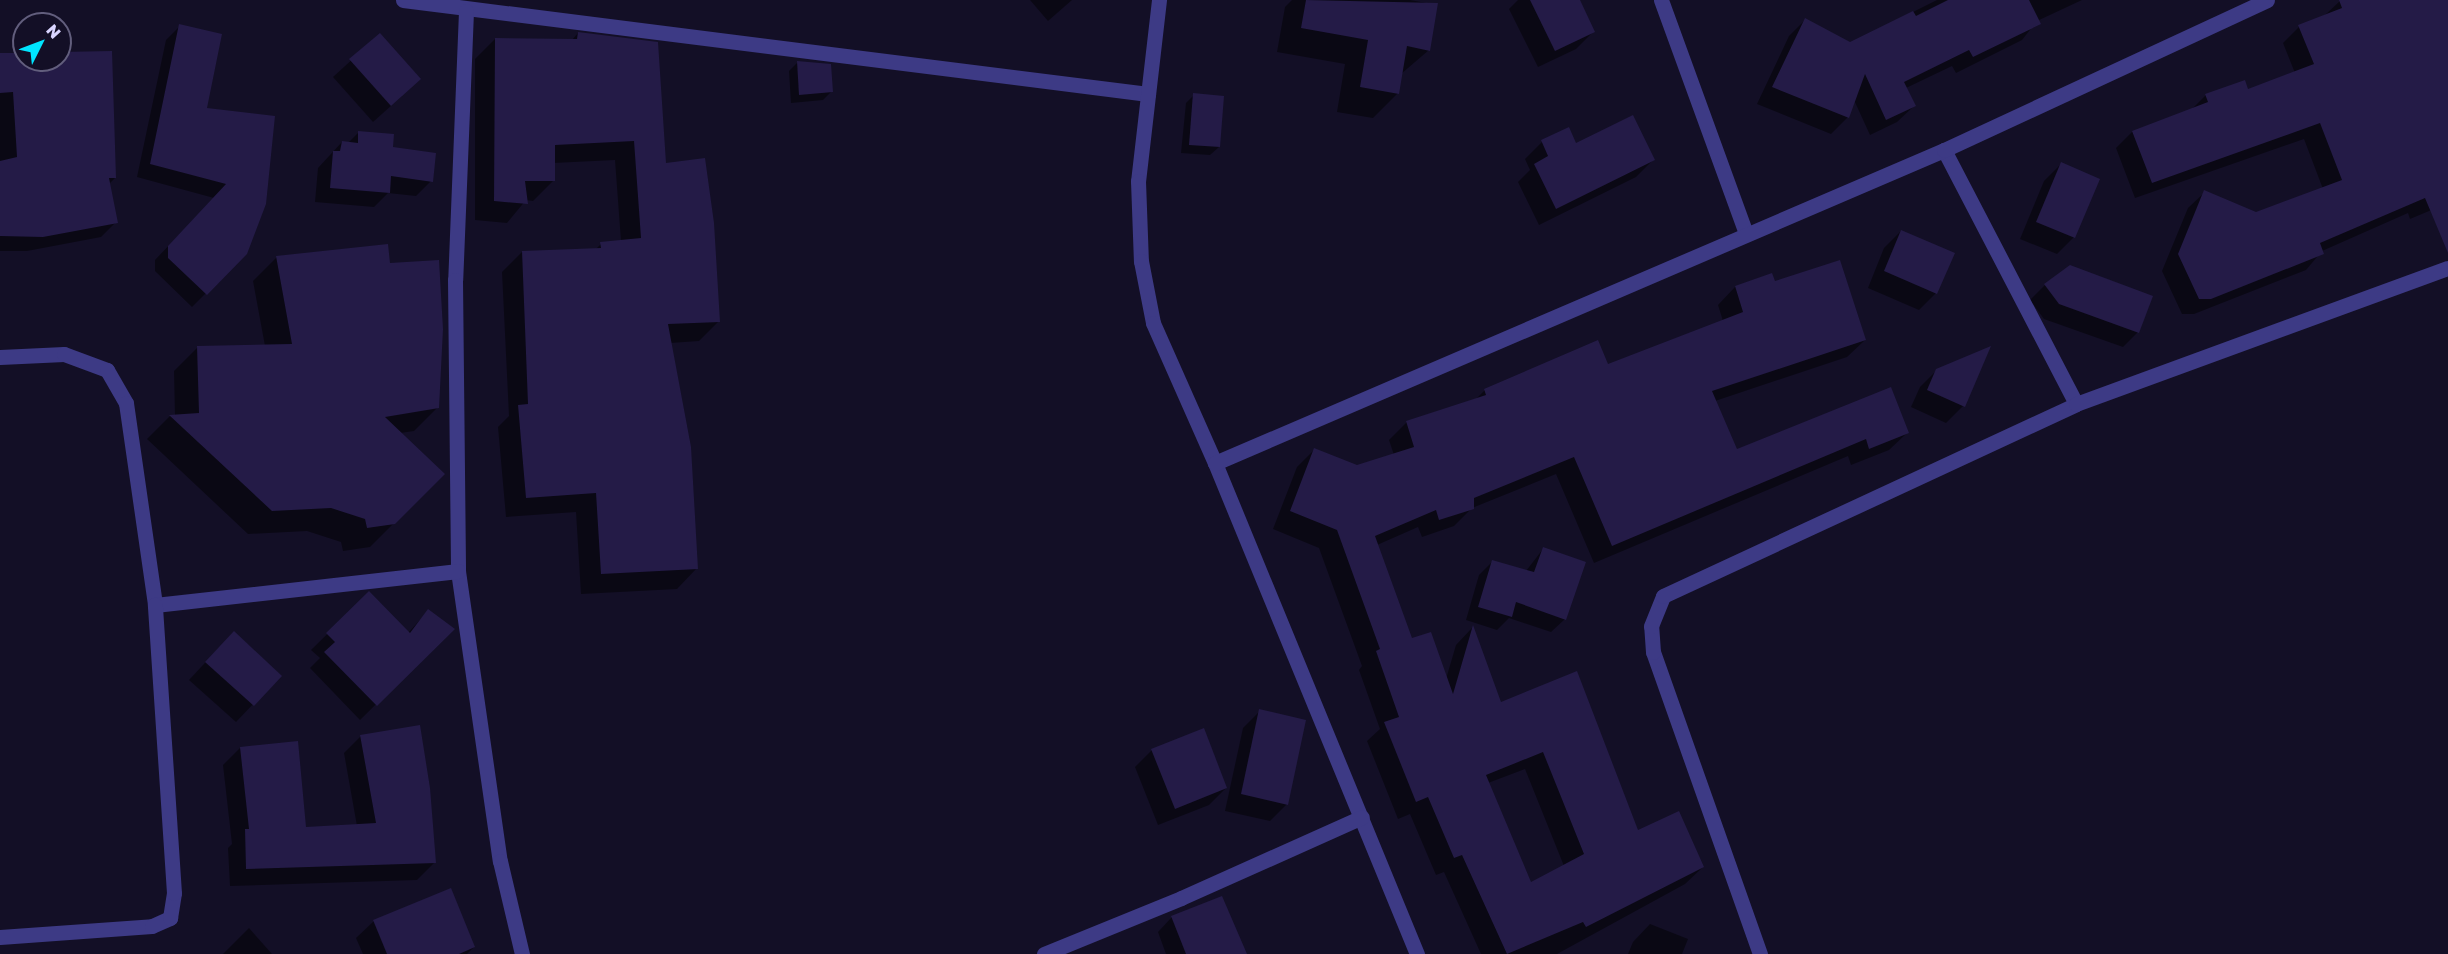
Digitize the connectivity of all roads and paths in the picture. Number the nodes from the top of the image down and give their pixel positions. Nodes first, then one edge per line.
1 (403, 0) edge
2 (1159, 0) edge
3 (1661, 0) edge
4 (2267, 0) edge
5 (466, 11) junction
6 (1148, 94) junction
7 (1944, 150) junction
8 (1746, 233) junction
9 (2448, 267) edge
10 (0, 357) edge
11 (2076, 404) junction
12 (1215, 463) junction
13 (458, 571) junction
14 (156, 605) junction
15 (1362, 817) junction
16 (0, 937) edge
17 (522, 954) edge
18 (1044, 954) edge
19 (1417, 954) edge
20 (1760, 954) edge

1 - 5 street
2 - 6 street
3 - 8 street
4 - 7 street
5 - 6 street
5 - 13 street
6 - 12 street
7 - 8 street
7 - 11 street
8 - 12 street
9 - 11 street
10 - 14 street
11 - 20 street
12 - 15 street
13 - 14 street
13 - 17 street
14 - 16 street
15 - 18 street
15 - 19 street

